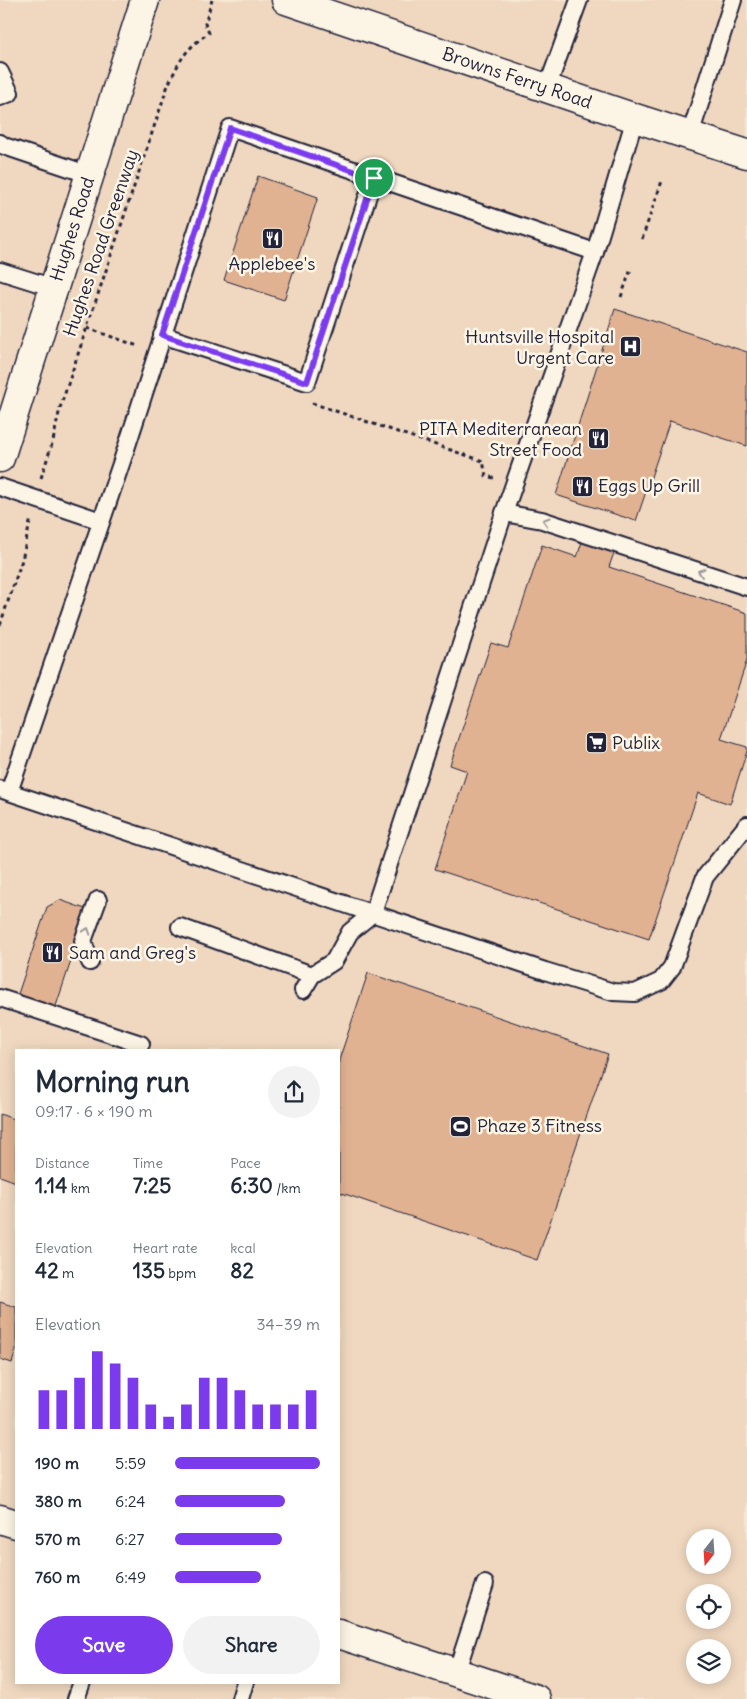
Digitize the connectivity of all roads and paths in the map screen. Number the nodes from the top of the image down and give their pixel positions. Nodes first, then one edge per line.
1 (146, 0) edge
2 (212, 0) edge
3 (286, 0) edge
4 (733, 0) edge
5 (578, 2) edge
6 (0, 72) edge
7 (547, 88) junction
8 (0, 97) edge
9 (635, 118) junction
10 (690, 135) junction
11 (0, 142) edge
12 (747, 154) edge
13 (90, 175) junction
14 (374, 178) junction
15 (662, 181) dead end
16 (642, 239) dead end
17 (595, 252) junction
18 (631, 269) dead end
19 (0, 271) edge
20 (54, 288) junction
21 (621, 297) dead end
22 (87, 328) junction
23 (162, 335) junction
24 (142, 347) dead end
25 (304, 401) dead end
26 (0, 458) edge
27 (42, 474) dead end
28 (501, 481) dead end
29 (0, 486) edge
30 (504, 513) junction
31 (102, 521) junction
32 (29, 525) dead end
33 (747, 587) edge
34 (0, 625) edge
35 (5, 791) edge
36 (747, 825) edge
37 (98, 900) dead end
38 (374, 914) junction
39 (180, 927) dead end
40 (90, 962) dead end
41 (312, 975) junction
42 (303, 990) dead end
43 (0, 998) edge
44 (141, 1044) dead end
45 (0, 1519) edge
46 (15, 1524) edge
47 (485, 1584) dead end
48 (340, 1634) edge
49 (456, 1673) junction
50 (81, 1684) edge
51 (76, 1699) edge
52 (536, 1699) edge

1 - 13 main road, Hughes Road
2 - 22 path, Hughes Road Greenway
3 - 7 main road, Browns Ferry Road
4 - 10 lane
5 - 7 lane
6 - 8 lane
7 - 9 main road, Browns Ferry Road
9 - 10 main road, Browns Ferry Road
9 - 17 lane
10 - 12 main road, Browns Ferry Road
11 - 13 lane
13 - 20 main road, Hughes Road
14 - 17 lane
14 - 23 lane
14 - 23 lane
15 - 16 path
17 - 30 lane
18 - 21 path
19 - 20 lane
20 - 26 main road, Hughes Road
22 - 24 path
22 - 27 path, Hughes Road Greenway
23 - 31 lane
25 - 28 path
29 - 31 lane
33 -> 30 lane
30 - 38 lane
31 - 35 lane
32 - 34 path
35 - 38 lane
36 - 38 lane
40 -> 37 lane
38 - 41 lane
39 - 41 lane
41 - 42 lane
43 - 44 lane
45 - 46 main road
47 - 49 lane
48 - 49 main road
49 - 52 main road
50 - 51 lane

